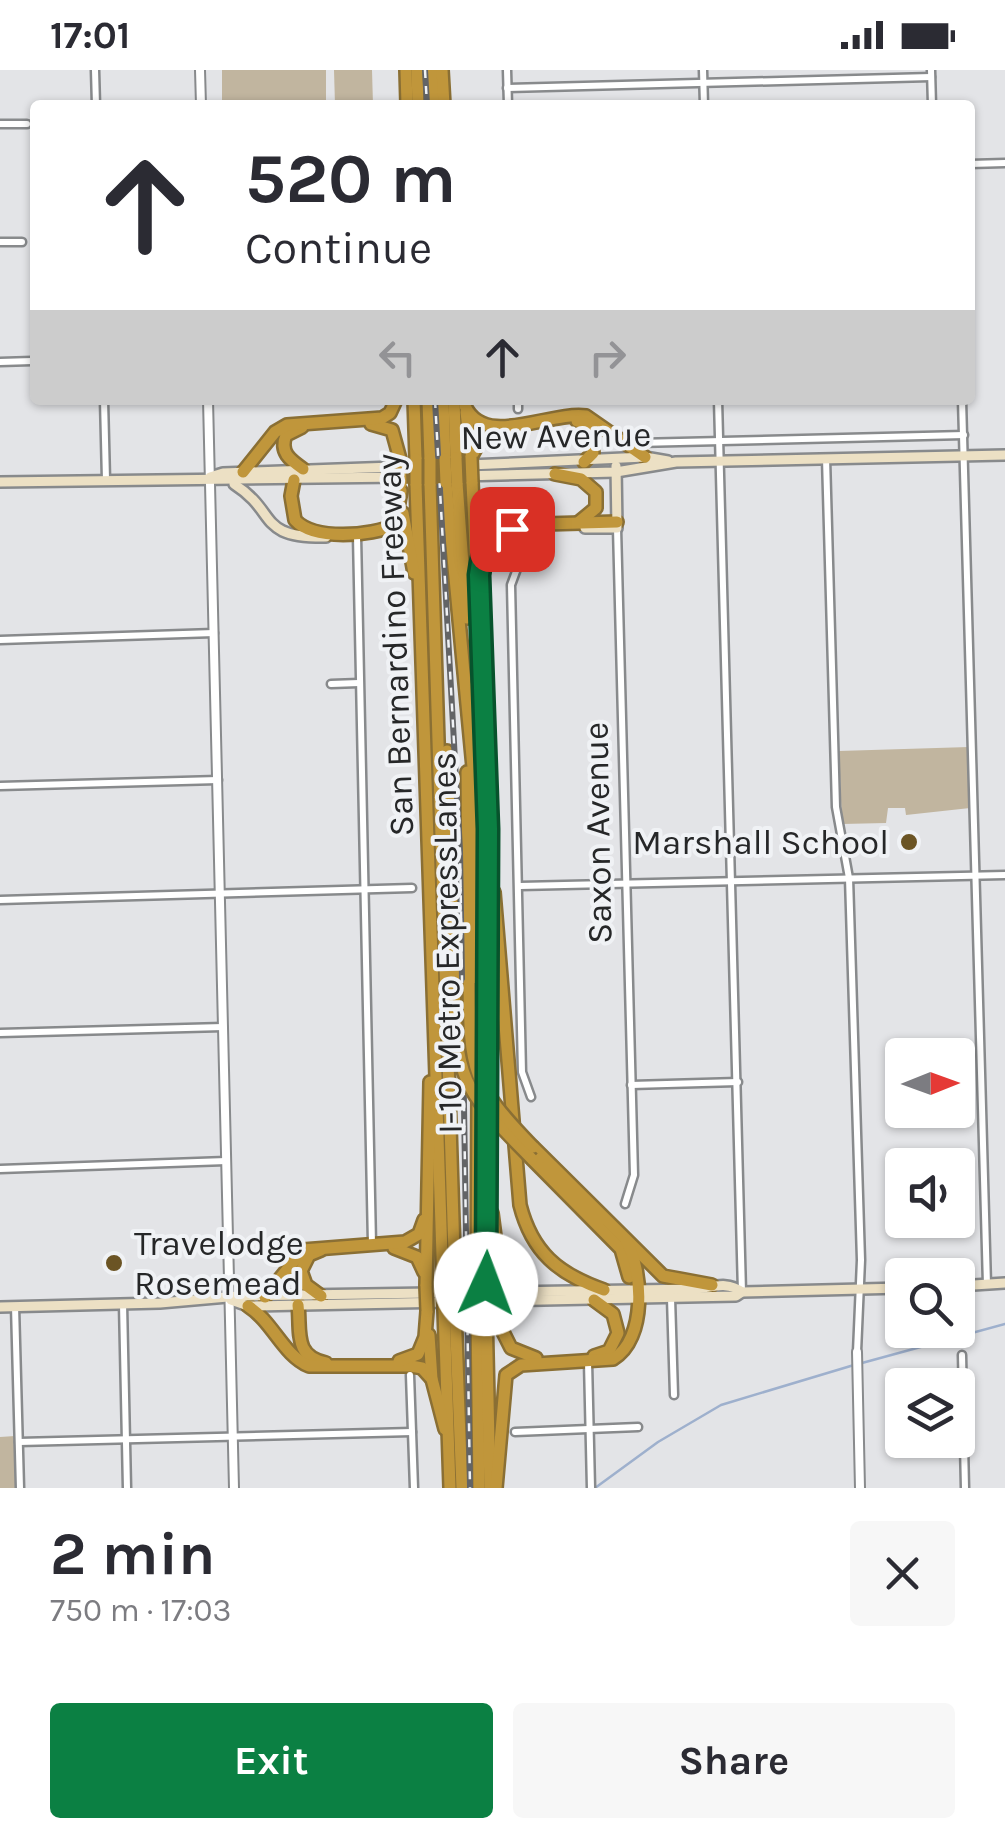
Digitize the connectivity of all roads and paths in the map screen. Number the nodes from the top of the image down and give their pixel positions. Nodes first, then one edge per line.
1 (95, 70) edge
2 (200, 70) edge
3 (406, 70) edge
4 (417, 70) edge
5 (432, 70) edge
6 (442, 70) edge
7 (507, 70) edge
8 (703, 70) edge
9 (931, 74) edge
10 (704, 82) junction
11 (507, 88) junction
12 (96, 100) edge
13 (201, 100) edge
14 (407, 100) edge
15 (418, 100) edge
16 (434, 100) edge
17 (444, 100) edge
18 (508, 100) edge
19 (704, 100) edge
20 (932, 100) edge
21 (0, 124) edge
22 (27, 124) dead end
23 (1005, 163) edge
24 (975, 164) edge
25 (0, 242) edge
26 (22, 242) dead end
27 (30, 361) edge
28 (0, 362) edge
29 (104, 405) edge
30 (208, 405) edge
31 (395, 405) edge
32 (398, 405) edge
33 (414, 405) edge
34 (428, 405) edge
35 (444, 405) edge
36 (460, 405) edge
37 (462, 405) edge
38 (463, 405) edge
39 (718, 405) edge
40 (962, 405) edge
41 (964, 436) junction
42 (637, 443) dead end
43 (720, 443) junction
44 (965, 455) junction
45 (1005, 455) edge
46 (471, 457) junction
47 (450, 458) junction
48 (644, 458) junction
49 (826, 458) junction
50 (400, 459) junction
51 (615, 459) junction
52 (722, 461) junction
53 (584, 462) junction
54 (676, 462) junction
55 (303, 469) junction
56 (243, 472) junction
57 (616, 472) junction
58 (555, 474) junction
59 (210, 478) junction
60 (106, 480) junction
61 (294, 480) junction
62 (0, 482) edge
63 (232, 483) junction
64 (452, 483) junction
65 (401, 488) junction
66 (472, 488) junction
67 (579, 522) junction
68 (617, 525) junction
69 (524, 529) junction
70 (357, 536) junction
71 (406, 546) junction
72 (434, 572) junction
73 (479, 575) junction
74 (418, 587) junction
75 (454, 595) junction
76 (214, 633) junction
77 (0, 640) edge
78 (360, 683) junction
79 (331, 684) dead end
80 (482, 746) junction
81 (218, 780) junction
82 (0, 786) edge
83 (488, 829) junction
84 (1005, 874) edge
85 (976, 875) junction
86 (849, 878) junction
87 (733, 880) junction
88 (626, 883) junction
89 (520, 886) junction
90 (412, 888) dead end
91 (364, 889) junction
92 (220, 893) junction
93 (0, 900) edge
94 (223, 1026) junction
95 (0, 1033) edge
96 (436, 1064) junction
97 (738, 1082) junction
98 (631, 1086) junction
99 (532, 1097) dead end
100 (532, 1153) junction
101 (226, 1162) junction
102 (0, 1168) edge
103 (488, 1192) junction
104 (625, 1204) dead end
105 (426, 1216) junction
106 (626, 1240) junction
107 (372, 1244) junction
108 (482, 1284) junction
109 (988, 1284) junction
110 (1005, 1284) edge
111 (449, 1285) junction
112 (712, 1285) junction
113 (975, 1285) edge
114 (426, 1286) junction
115 (885, 1289) edge
116 (858, 1290) junction
117 (742, 1292) junction
118 (634, 1293) junction
119 (599, 1295) junction
120 (322, 1296) junction
121 (265, 1297) junction
122 (671, 1298) junction
123 (228, 1299) junction
124 (123, 1304) junction
125 (298, 1305) junction
126 (15, 1306) junction
127 (248, 1306) junction
128 (0, 1307) edge
129 (481, 1310) junction
130 (427, 1311) junction
131 (450, 1311) junction
132 (857, 1352) joint
133 (962, 1355) dead end
134 (588, 1362) junction
135 (410, 1375) dead end
136 (432, 1380) junction
137 (674, 1395) dead end
138 (590, 1427) junction
139 (638, 1427) dead end
140 (412, 1432) junction
141 (515, 1432) dead end
142 (232, 1436) junction
143 (126, 1439) junction
144 (19, 1442) junction
145 (450, 1442) junction
146 (591, 1484) edge
147 (20, 1488) edge
148 (127, 1488) edge
149 (234, 1488) edge
150 (414, 1488) edge
151 (450, 1488) edge
152 (462, 1488) edge
153 (479, 1488) edge
154 (493, 1488) edge
155 (860, 1488) edge
156 (965, 1488) edge

1 - 12 street
2 - 13 street
3 - 14 highway
4 - 15 highway
5 - 16 highway
6 - 17 highway
7 - 11 street
8 - 10 street
9 - 10 street
9 - 20 street
10 - 11 street
10 - 19 street
11 - 18 street
21 - 22 street
23 - 24 street
25 - 26 street
27 - 28 street
29 - 60 street
30 - 59 street
31 - 56 highway
32 - 50 highway
33 - 74 highway, San Bernardino Freeway, bridge
34 - 72 highway, I-10 Metro ExpressLanes, bridge
35 - 47 highway
36 - 47 highway, San Bernardino Freeway
37 - 46 highway
38 - 48 highway
39 - 43 street
40 - 41 street
41 - 43 street
41 - 44 street
42 - 43 street
43 - 52 street
44 - 45 main road
44 - 49 main road
44 - 85 street
46 - 53 highway
46 - 66 highway, bridge
47 - 64 highway, San Bernardino Freeway, bridge
48 - 51 main road, New Avenue
48 - 54 main road, New Avenue
49 - 52 main road
49 - 86 street
50 - 55 highway
50 - 65 highway, bridge
51 - 53 main road, New Avenue
51 - 57 main road, Saxon Avenue
52 - 54 main road
52 - 87 street
53 - 55 main road, New Avenue
54 - 57 main road, New Avenue
55 - 56 main road, New Avenue
56 - 59 main road, New Avenue
57 - 58 main road, New Avenue
57 - 68 main road, Saxon Avenue
58 - 61 main road, New Avenue
58 - 67 highway
59 - 60 main road, New Avenue
59 - 63 main road, New Avenue
59 - 76 street
60 - 62 main road, New Avenue
61 - 63 main road, New Avenue
61 - 65 highway
63 - 70 main road
64 - 75 highway, I-10 Metro ExpressLanes
64 - 80 highway, San Bernardino Freeway
65 - 71 highway
66 - 67 highway
66 - 73 highway
67 - 68 highway
68 - 69 main road
68 - 88 street, Saxon Avenue
69 - 73 highway
69 - 89 street
70 - 71 highway
70 - 78 street
71 - 74 highway
72 - 100 highway, bridge
72 - 111 highway, I-10 Metro ExpressLanes
73 - 80 highway
74 - 96 highway, San Bernardino Freeway
75 - 100 highway, bridge
75 - 108 highway, I-10 Metro ExpressLanes
76 - 77 street
76 - 81 street
78 - 79 street
78 - 91 street
80 - 83 highway, San Bernardino Freeway
81 - 82 street
81 - 92 street
83 - 103 highway, San Bernardino Freeway
83 - 119 highway
84 - 85 street
85 - 86 street
85 - 109 street
86 - 87 street
86 - 116 street
87 - 88 street
87 - 97 street
88 - 89 street
88 - 98 street, Saxon Avenue
89 - 99 street
90 - 91 street
91 - 92 street
91 - 107 street
92 - 93 street
92 - 94 street
94 - 95 street
94 - 101 street
96 - 105 highway
96 - 111 highway, San Bernardino Freeway
97 - 98 street
97 - 117 street
98 - 104 street, Saxon Avenue
100 - 106 highway
100 - 118 highway
101 - 102 street
101 - 123 street
103 - 108 highway, San Bernardino Freeway
103 - 119 highway, bridge
105 - 107 highway
105 - 114 highway
106 - 112 highway
106 - 118 highway
107 - 121 highway
108 - 129 highway, I-10 Metro ExpressLanes, bridge
109 - 110 main road
109 - 113 main road
111 - 131 highway, San Bernardino Freeway, bridge
112 - 117 main road
112 - 118 main road
114 - 120 highway
114 - 130 highway, bridge
115 - 116 main road
116 - 117 main road
116 - 132 street
117 - 122 main road
118 - 119 main road
118 - 122 main road
118 - 134 highway
119 - 120 main road
119 - 125 main road
120 - 121 main road
121 - 123 main road
122 - 137 street
123 - 124 main road
123 - 127 main road
123 - 142 street
124 - 126 main road
124 - 143 street
125 - 127 main road
125 - 130 highway
126 - 128 main road
126 - 144 street
127 - 136 highway
129 - 153 highway, I-10 Metro ExpressLanes
129 - 154 highway
130 - 136 highway
131 - 145 highway, San Bernardino Freeway
131 - 152 highway
132 - 155 street
133 - 156 street
134 - 138 street
134 - 154 highway
135 - 140 street
136 - 145 highway
138 - 139 street
138 - 141 street
138 - 146 street
140 - 142 street
140 - 150 street
142 - 143 street
142 - 149 street
143 - 144 street
143 - 148 street
144 - 147 street
145 - 151 highway, San Bernardino Freeway

